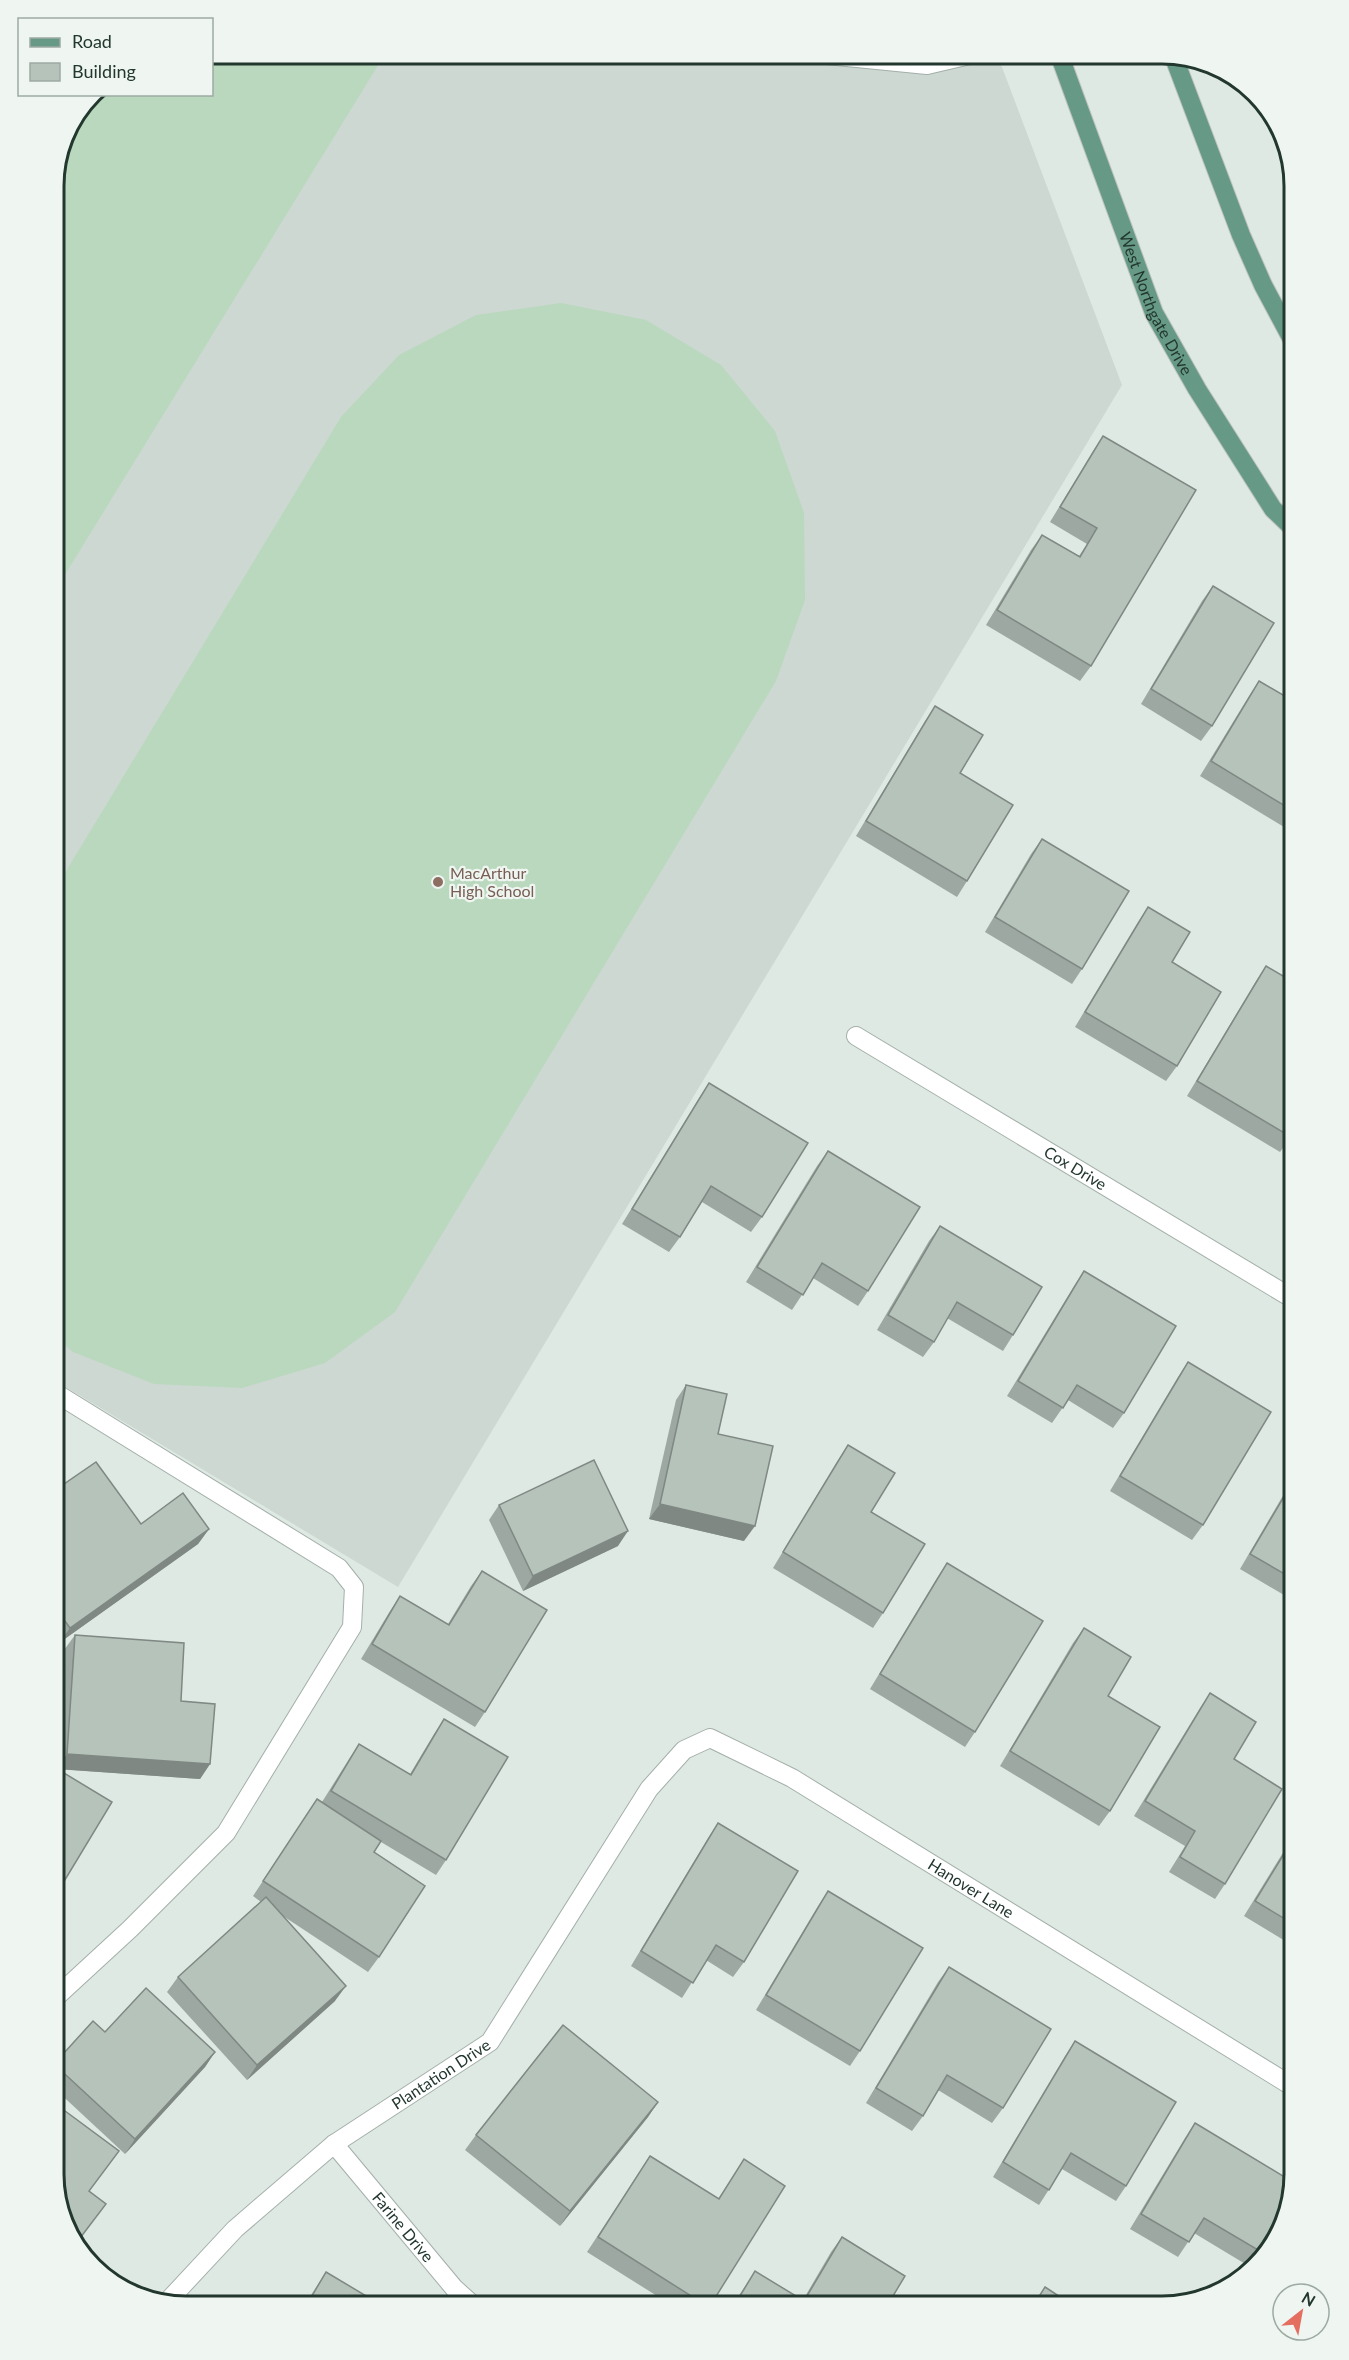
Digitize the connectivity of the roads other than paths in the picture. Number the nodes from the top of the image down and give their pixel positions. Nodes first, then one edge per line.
1 (1063, 65) edge
2 (1177, 66) edge
3 (1284, 324) edge
4 (1284, 520) edge
5 (856, 1036) dead end
6 (1284, 1293) edge
7 (64, 1398) edge
8 (649, 1789) joint
9 (64, 1990) edge
10 (1284, 2081) edge
11 (334, 2144) junction
12 (174, 2294) edge
13 (462, 2295) edge

1 - 4 main road, West Northgate Drive
2 - 3 main road
5 - 6 street, Cox Drive
7 - 9 street
8 - 10 street, Hanover Lane
8 - 11 street, Plantation Drive
11 - 12 street, Plantation Drive
11 - 13 street, Farine Drive

